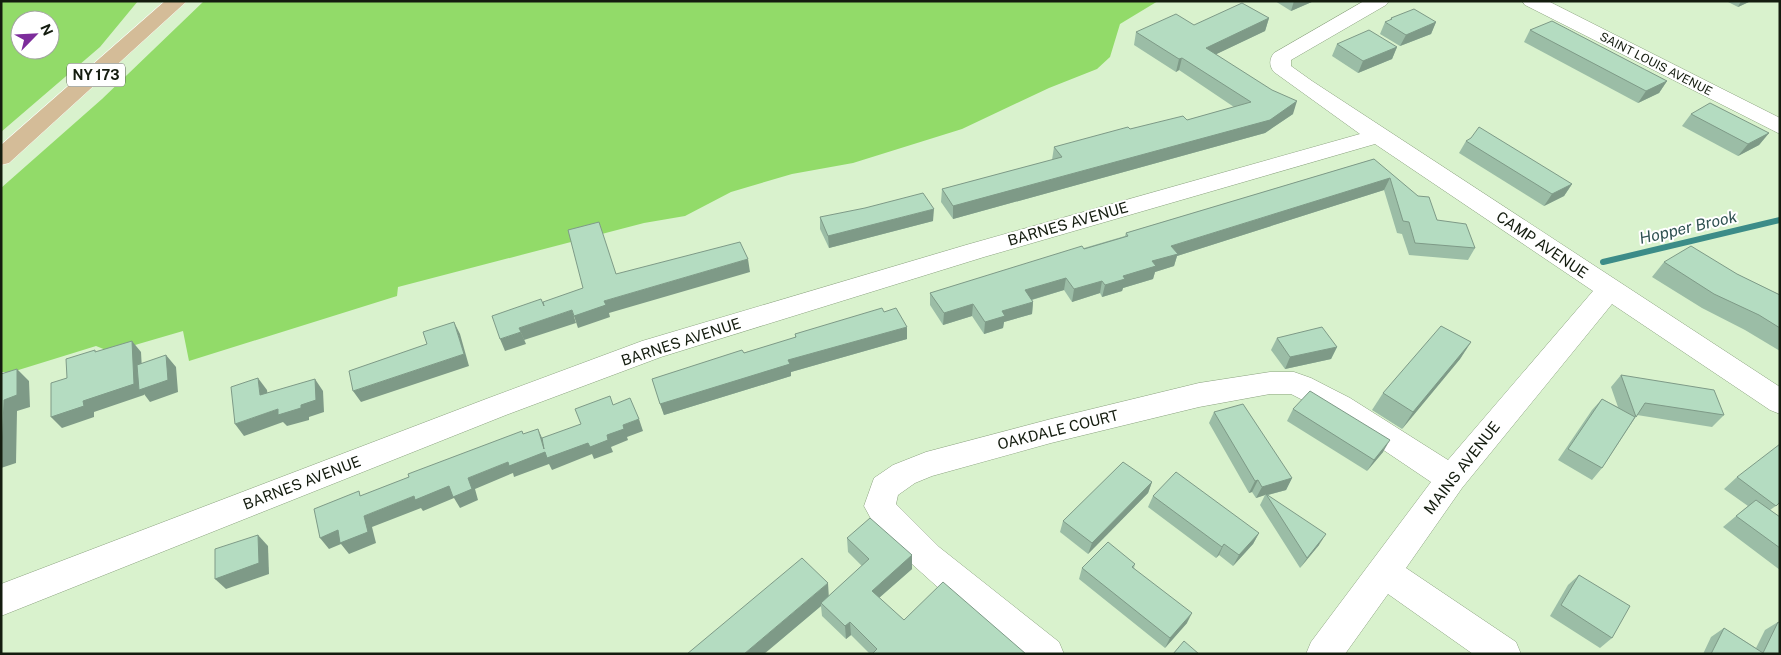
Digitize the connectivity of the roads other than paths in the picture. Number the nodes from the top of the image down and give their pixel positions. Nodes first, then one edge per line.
1 (177, 1) edge
2 (1379, 1) edge
3 (1532, 1) edge
4 (1780, 127) edge
5 (1378, 136) junction
6 (1, 158) edge
7 (1609, 290) junction
8 (1780, 402) edge
9 (1451, 479) junction
10 (1384, 572) junction
11 (1, 600) edge
12 (1046, 654) edge
13 (1324, 654) edge
14 (1503, 654) edge

1 - 6 main road, NY 173
2 - 5 street, CAMP AVENUE
3 - 4 street, SAINT LOUIS AVENUE
5 - 7 street, CAMP AVENUE
5 - 11 street, BARNES AVENUE
7 - 8 street, CAMP AVENUE
7 - 9 street, MAINS AVENUE
9 - 10 street, MAINS AVENUE
9 - 12 street, OAKDALE COURT
10 - 13 street, MAINS AVENUE
10 - 14 street

